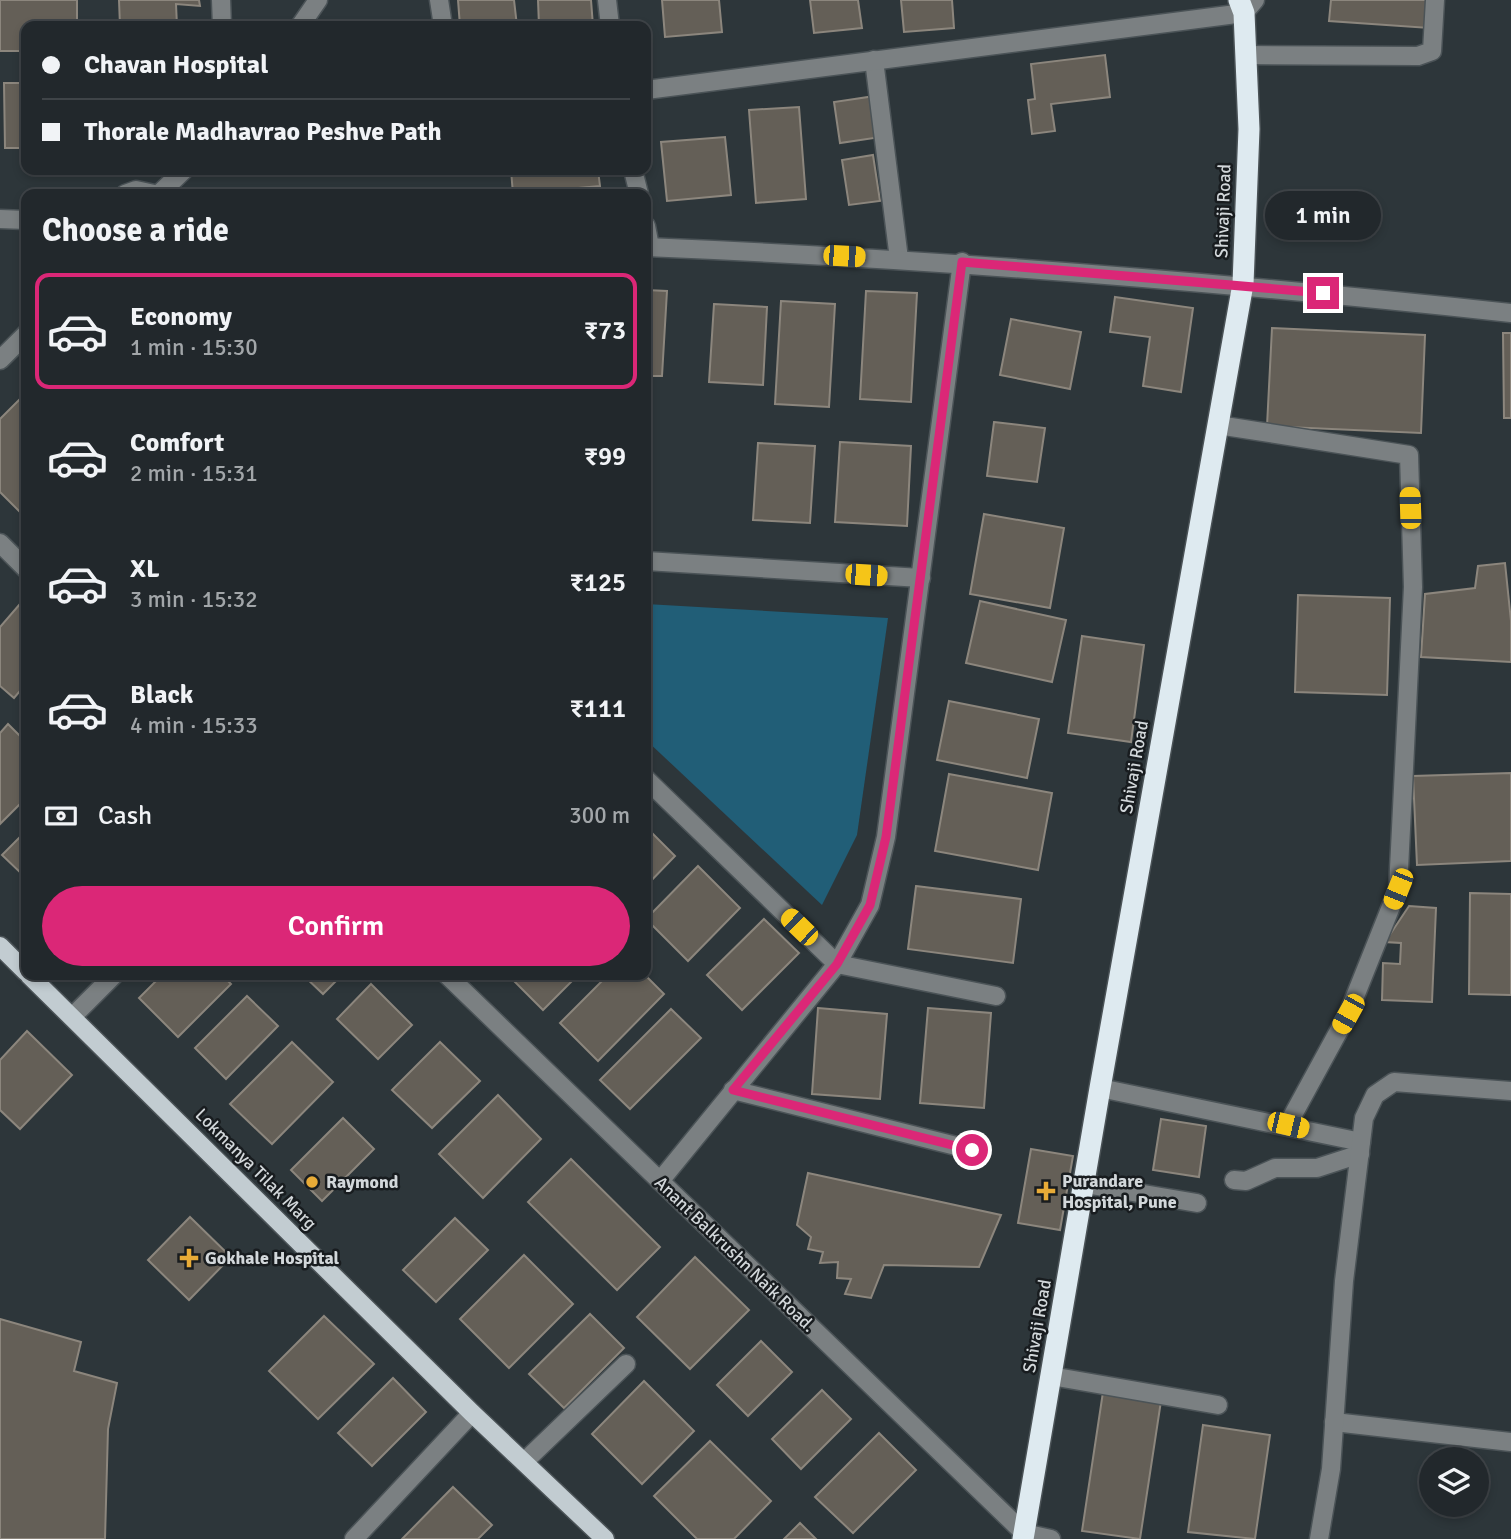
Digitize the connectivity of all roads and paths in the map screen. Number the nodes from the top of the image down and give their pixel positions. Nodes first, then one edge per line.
1 (221, 0) edge
2 (318, 0) edge
3 (439, 0) edge
4 (607, 0) edge
5 (1435, 0) edge
6 (1246, 4) edge
7 (222, 21) edge
8 (303, 21) edge
9 (442, 21) edge
10 (609, 21) edge
11 (1246, 55) junction
12 (874, 60) junction
13 (651, 89) edge
14 (178, 175) edge
15 (162, 189) edge
16 (0, 219) edge
17 (21, 220) edge
18 (651, 247) edge
19 (899, 259) junction
20 (962, 262) junction
21 (1243, 284) junction
22 (1511, 313) edge
23 (21, 339) edge
24 (0, 360) edge
25 (1218, 425) junction
26 (0, 543) edge
27 (651, 561) edge
28 (21, 564) edge
29 (921, 578) junction
30 (651, 784) edge
31 (0, 946) edge
32 (837, 964) junction
33 (21, 968) edge
34 (33, 980) edge
35 (109, 980) edge
36 (452, 980) edge
37 (996, 996) dead end
38 (72, 1017) junction
39 (1100, 1088) junction
40 (733, 1090) junction
41 (1511, 1091) edge
42 (1288, 1125) junction
43 (1360, 1148) junction
44 (972, 1150) dead end
45 (1234, 1180) dead end
46 (660, 1181) junction
47 (1085, 1184) junction
48 (1197, 1203) dead end
49 (626, 1364) dead end
50 (1051, 1376) junction
51 (1218, 1405) dead end
52 (472, 1413) junction
53 (1334, 1422) junction
54 (1511, 1442) edge
55 (524, 1462) junction
56 (1024, 1536) edge
57 (354, 1539) edge
58 (605, 1539) edge
59 (1051, 1539) edge
60 (1319, 1539) edge

1 - 7 street
2 - 8 street
3 - 9 street
4 - 10 street
5 - 11 street
6 - 11 highway, Shivaji Road
6 - 12 street
11 - 21 highway, Shivaji Road
12 - 13 street
12 - 19 street
14 - 15 street
16 - 17 street
18 - 19 street
19 - 20 street
20 - 21 street
20 - 29 street
21 - 22 street
21 - 25 highway, Shivaji Road
23 - 24 street
25 - 39 highway, Shivaji Road
25 - 42 street
26 - 28 street
27 - 29 street
29 - 32 street
30 - 32 street
31 - 33 main road, Lokmanya Tilak Marg
32 - 37 street
32 - 40 street
34 - 38 main road, Lokmanya Tilak Marg
35 - 38 street
36 - 46 street, Anant Balkrushn Naik Road.
38 - 52 main road, Lokmanya Tilak Marg
39 - 42 street
39 - 47 highway, Shivaji Road
40 - 44 street
40 - 46 street
41 - 43 street
42 - 43 street
43 - 45 street
43 - 53 street
46 - 56 street, Anant Balkrushn Naik Road.
47 - 48 street
47 - 50 highway, Shivaji Road
49 - 55 street
50 - 51 street
50 - 56 highway, Shivaji Road
52 - 55 main road, Lokmanya Tilak Marg
52 - 57 street
53 - 54 street
53 - 60 street
55 - 58 main road, Lokmanya Tilak Marg
56 - 59 street

